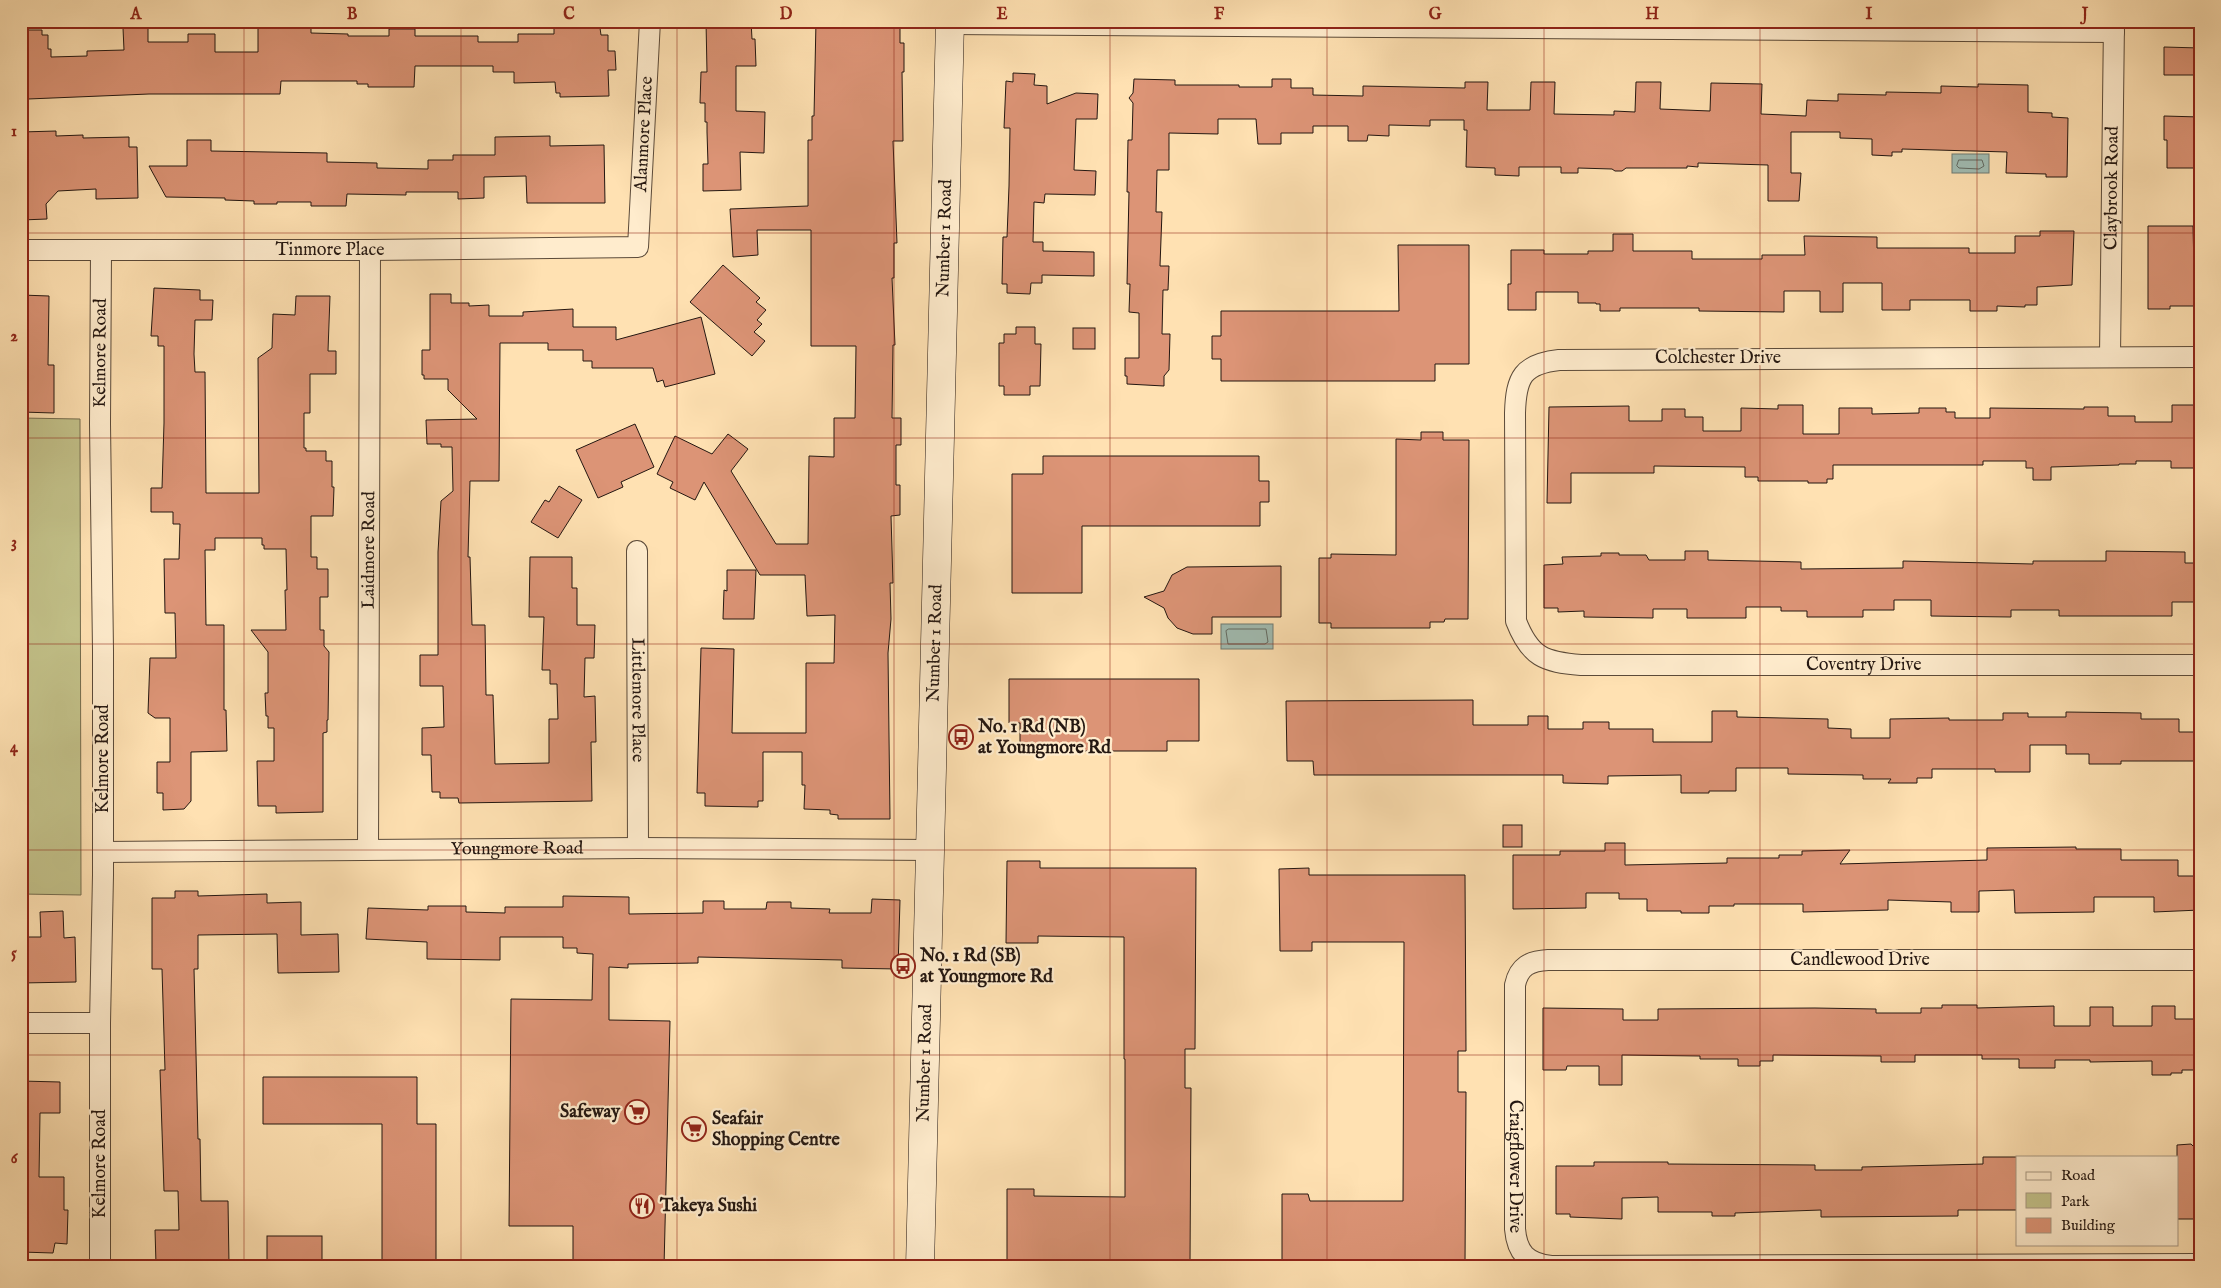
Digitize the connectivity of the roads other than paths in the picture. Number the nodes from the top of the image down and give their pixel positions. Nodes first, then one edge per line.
1 (650, 21) edge
2 (950, 22) edge
3 (1347, 24) edge
4 (1761, 26) edge
5 (2114, 27) edge
6 (638, 247) joint
7 (21, 250) edge
8 (101, 250) junction
9 (370, 250) junction
10 (2110, 356) junction
11 (2200, 356) edge
12 (637, 551) dead end
13 (1532, 651) joint
14 (2200, 665) edge
15 (638, 848) junction
16 (368, 849) junction
17 (930, 850) junction
18 (103, 852) junction
19 (2200, 960) edge
20 (1522, 968) joint
21 (21, 1023) edge
22 (100, 1023) junction
23 (2200, 1264) edge
24 (1819, 1266) edge
25 (100, 1267) edge
26 (920, 1267) edge

1 - 6 street, Alanmore Place
2 - 3 street
2 - 17 main road, Number 1 Road
3 - 4 street
4 - 5 street
5 - 10 street, Claybrook Road
6 - 9 street, Tinmore Place
7 - 8 street, Tinmore Place
8 - 9 street, Tinmore Place
8 - 18 street, Kelmore Road
9 - 16 street, Laidmore Road
10 - 11 street, Colchester Drive
10 - 13 street, Colchester Drive
12 - 15 street, Littlemore Place
13 - 14 street, Coventry Drive
15 - 16 street, Youngmore Road
15 - 17 street, Youngmore Road
16 - 18 street, Youngmore Road
17 - 26 main road, Number 1 Road
18 - 22 street, Kelmore Road
19 - 20 street, Candlewood Drive
20 - 24 street, Craigflower Drive
21 - 22 street
22 - 25 street, Kelmore Road
23 - 24 street, Craigflower Drive

